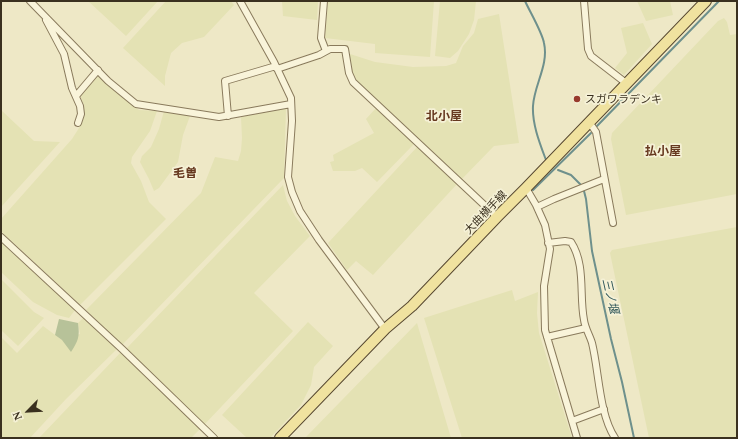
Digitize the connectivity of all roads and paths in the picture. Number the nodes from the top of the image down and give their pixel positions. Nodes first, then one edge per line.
1 (30, 1) edge
2 (240, 1) edge
3 (324, 1) edge
4 (584, 1) edge
5 (706, 1) edge
6 (43, 14) junction
7 (326, 51) junction
8 (276, 68) junction
9 (98, 70) junction
10 (626, 82) junction
11 (76, 96) junction
12 (291, 104) junction
13 (228, 116) junction
14 (589, 122) junction
15 (78, 123) dead end
16 (604, 179) junction
17 (526, 188) junction
18 (537, 207) junction
19 (497, 216) junction
20 (614, 223) dead end
21 (1, 237) edge
22 (548, 243) junction
23 (586, 328) junction
24 (385, 329) junction
25 (547, 337) junction
26 (604, 409) junction
27 (572, 421) junction
28 (214, 438) edge
29 (280, 438) edge
30 (577, 438) edge
31 (615, 438) edge

1 - 6 street
2 - 8 street
3 - 7 street
4 - 10 street
5 - 10 main road, 大曲横手線
6 - 9 street
6 - 11 street
7 - 8 street
7 - 19 street
8 - 12 street
8 - 13 street
9 - 11 street
9 - 13 street
10 - 14 main road, 大曲横手線
11 - 15 street
12 - 13 street
12 - 24 street
14 - 16 street
14 - 17 main road, 大曲横手線
16 - 18 street
16 - 20 street
17 - 18 street
17 - 19 main road, 大曲横手線
18 - 22 street
19 - 24 main road, 大曲横手線
21 - 28 street
22 - 23 street
22 - 25 street
23 - 25 street
23 - 26 street
24 - 29 main road, 大曲横手線
25 - 27 street
26 - 27 street
26 - 31 street
27 - 30 street

